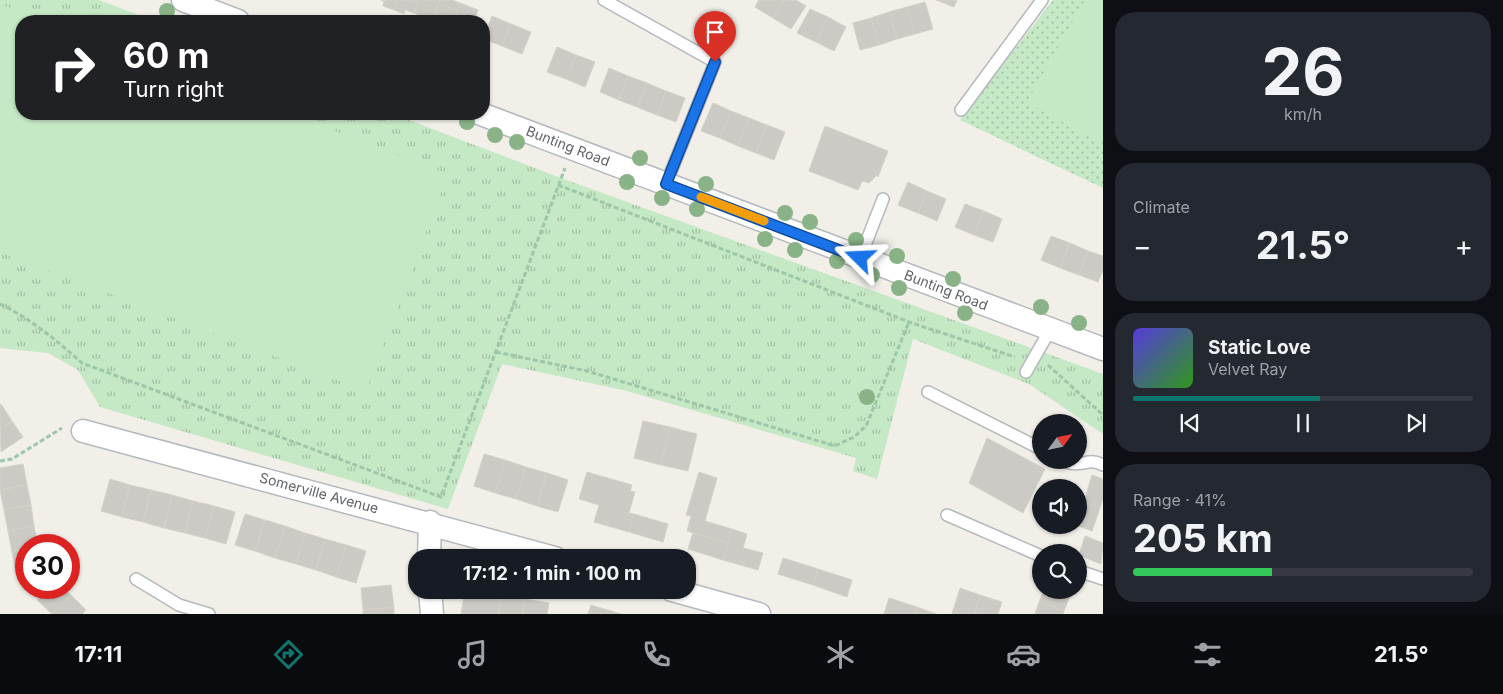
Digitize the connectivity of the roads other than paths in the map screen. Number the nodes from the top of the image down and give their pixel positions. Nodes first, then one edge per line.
1 (183, 0) edge
2 (604, 0) edge
3 (1042, 0) edge
4 (222, 15) edge
5 (961, 110) dead end
6 (490, 117) edge
7 (666, 184) junction
8 (883, 199) dead end
9 (860, 258) junction
10 (1050, 330) junction
11 (1103, 349) edge
12 (1026, 372) dead end
13 (928, 392) dead end
14 (82, 431) road end
15 (1032, 444) edge
16 (1088, 462) edge
17 (1103, 465) edge
18 (947, 514) dead end
19 (430, 522) junction
20 (429, 549) edge
21 (524, 549) edge
22 (1032, 552) edge
23 (1087, 574) edge
24 (136, 579) dead end
25 (1103, 579) edge
26 (696, 597) edge
27 (431, 599) edge
28 (209, 614) edge
29 (432, 614) edge
30 (759, 614) edge

1 - 4 street
2 - 7 lane
3 - 5 lane
6 - 7 street, Bunting Road
7 - 9 street, Bunting Road
8 - 9 lane
9 - 10 street, Bunting Road
10 - 11 street, Bunting Road
10 - 12 lane
13 - 15 lane
14 - 19 street, Somerville Avenue
16 - 17 lane
18 - 22 lane
19 - 20 street
19 - 21 street, Somerville Avenue
23 - 25 lane
24 - 28 lane
26 - 30 street
27 - 29 street

